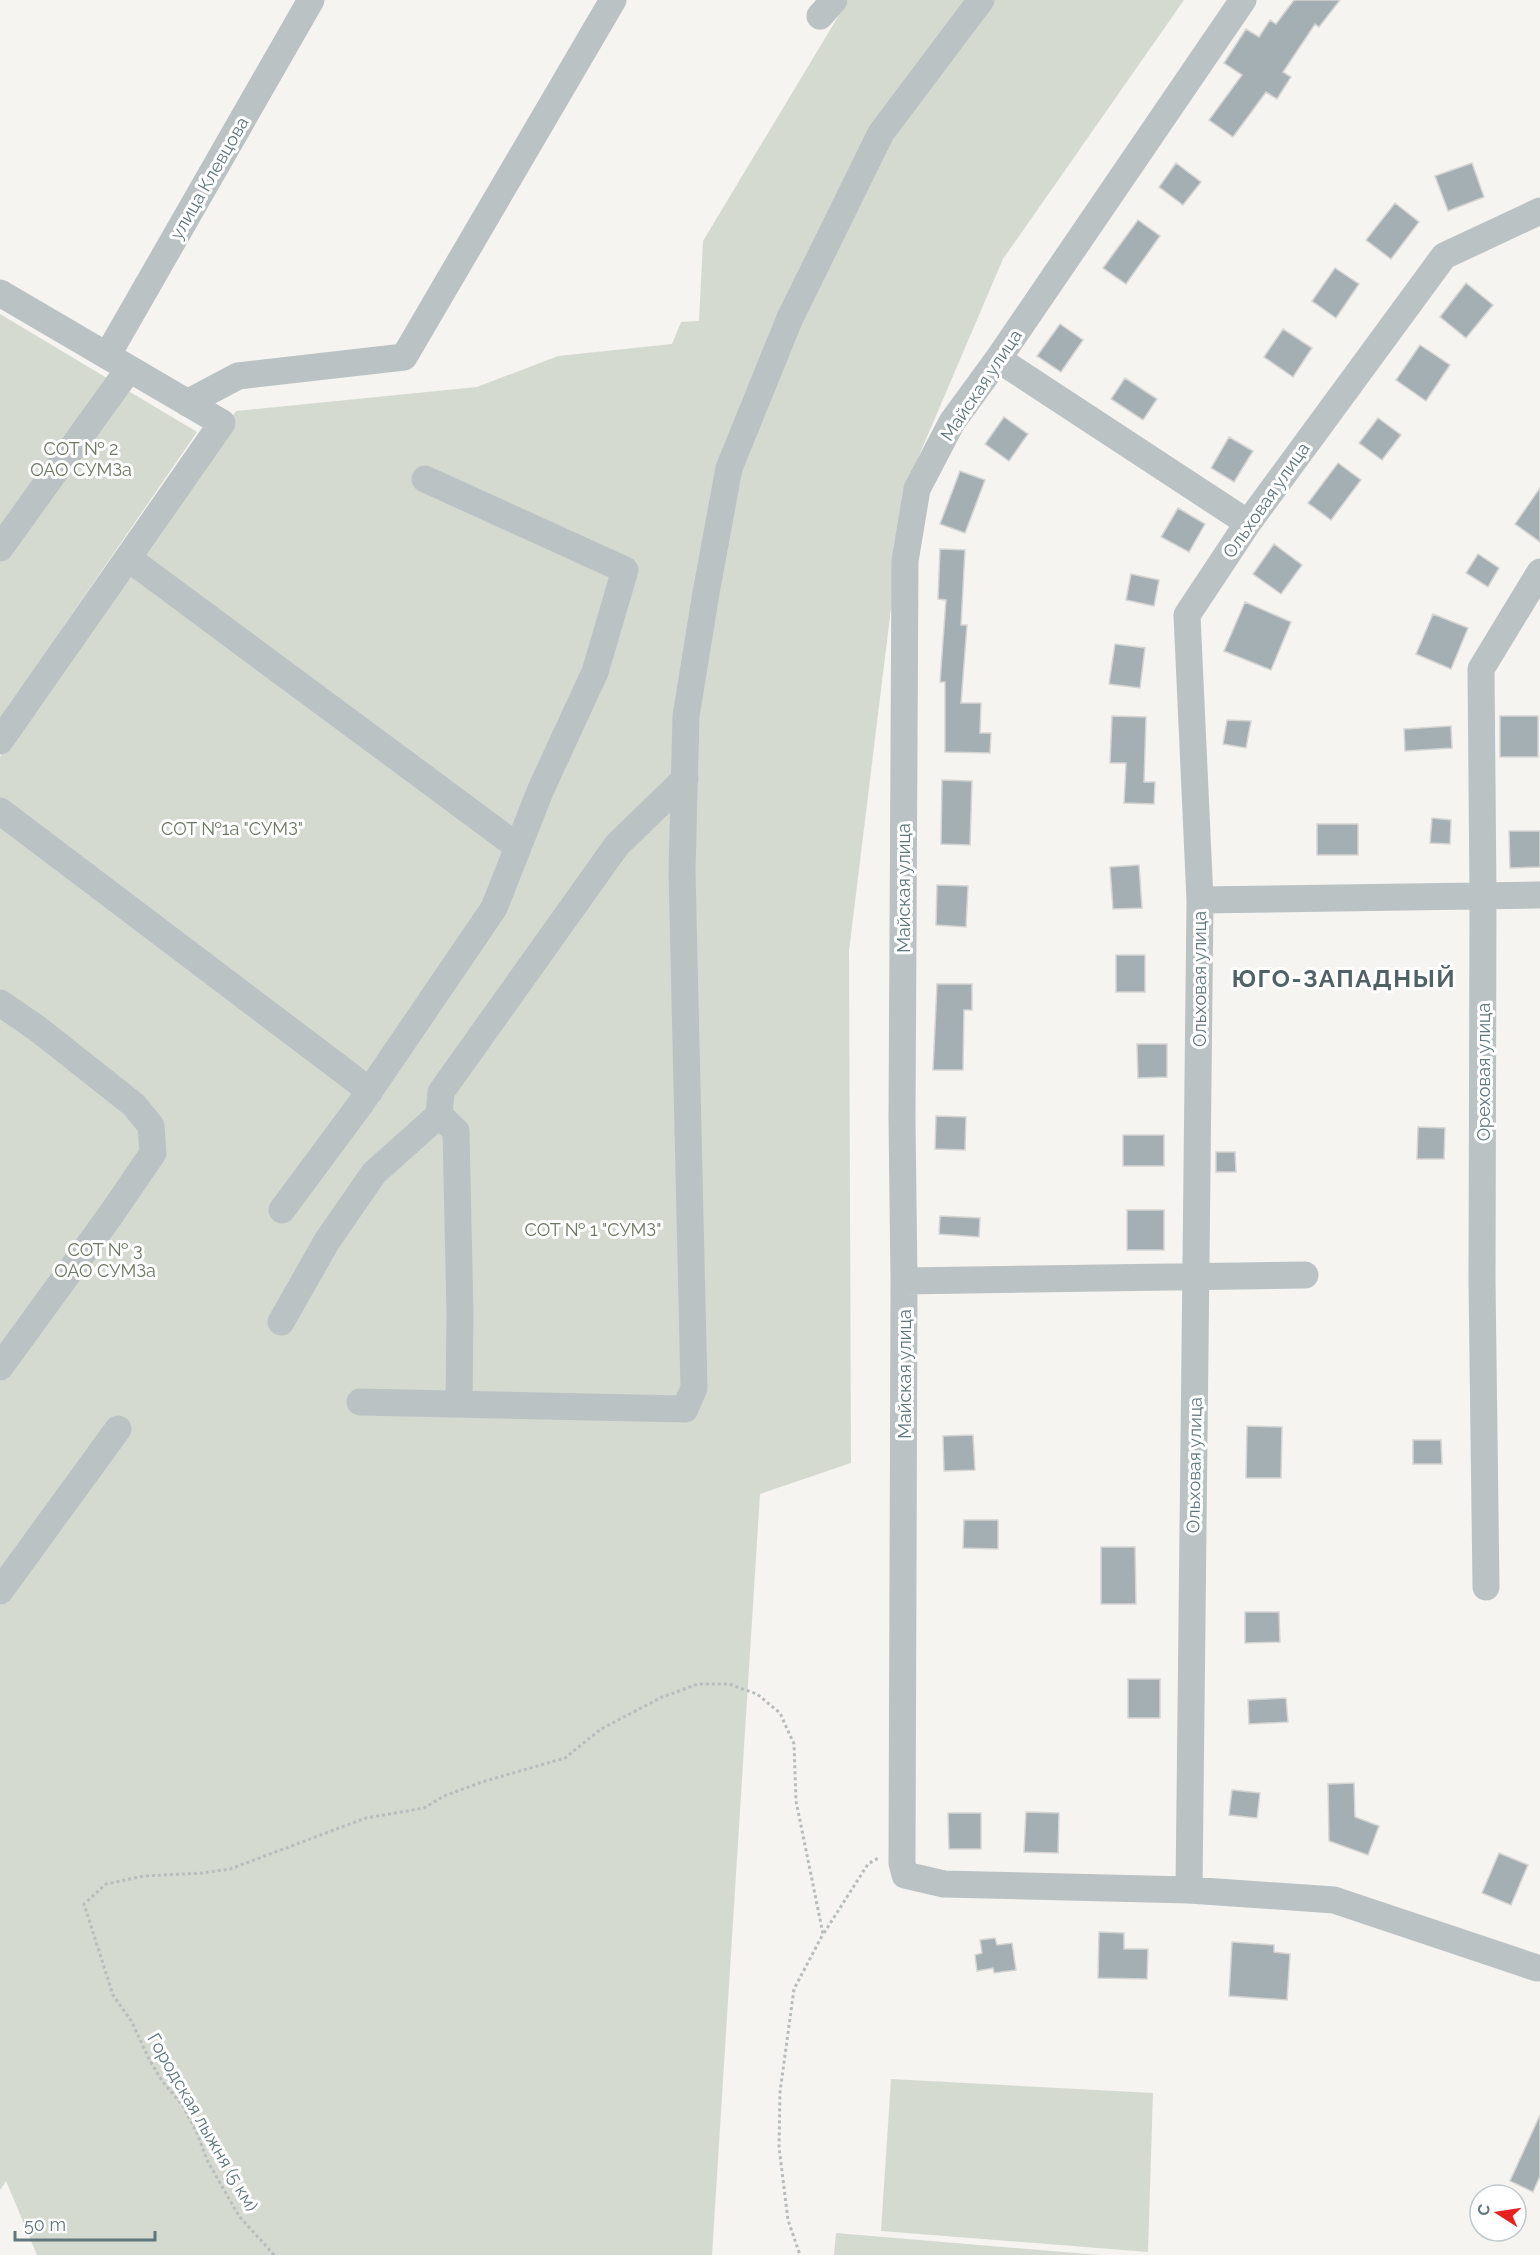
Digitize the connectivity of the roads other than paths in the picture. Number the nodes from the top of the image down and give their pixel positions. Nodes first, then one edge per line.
1 (311, 0) edge
2 (613, 0) edge
3 (981, 0) edge
4 (1243, 0) edge
5 (1540, 211) edge
6 (0, 293) edge
7 (998, 359) junction
8 (118, 362) junction
9 (188, 403) junction
10 (425, 479) dead end
11 (1248, 523) junction
12 (0, 548) edge
13 (128, 558) junction
14 (1540, 572) edge
15 (0, 741) edge
16 (685, 779) junction
17 (0, 811) edge
18 (518, 847) junction
19 (1540, 895) edge
20 (1484, 896) junction
21 (1200, 900) junction
22 (0, 1003) edge
23 (370, 1091) junction
24 (439, 1115) junction
25 (282, 1210) dead end
26 (1305, 1275) dead end
27 (1197, 1277) junction
28 (904, 1281) junction
29 (281, 1322) dead end
30 (0, 1367) edge
31 (360, 1402) dead end
32 (459, 1404) junction
33 (118, 1429) dead end
34 (1486, 1587) dead end
35 (0, 1591) edge
36 (1189, 1890) junction
37 (1539, 1970) edge

1 - 8 street, улица Клевцова
2 - 9 street
3 - 16 street
4 - 7 street, Майская улица
5 - 11 street, Ольховая улица
6 - 8 street
7 - 11 street
7 - 28 street, Майская улица
8 - 9 street
8 - 12 street, улица Клевцова
9 - 13 street
10 - 18 street
11 - 21 street, Ольховая улица
13 - 15 street
13 - 18 street
14 - 20 street, Ореховая улица
16 - 24 street
16 - 32 street
17 - 23 street
18 - 23 street
19 - 20 street
20 - 21 street
20 - 34 street, Ореховая улица
21 - 27 street, Ольховая улица
22 - 30 street
23 - 25 street
24 - 29 street
24 - 32 street
26 - 27 street
27 - 28 street
27 - 36 street, Ольховая улица
28 - 36 street, Майская улица
31 - 32 street
33 - 35 street
36 - 37 street

